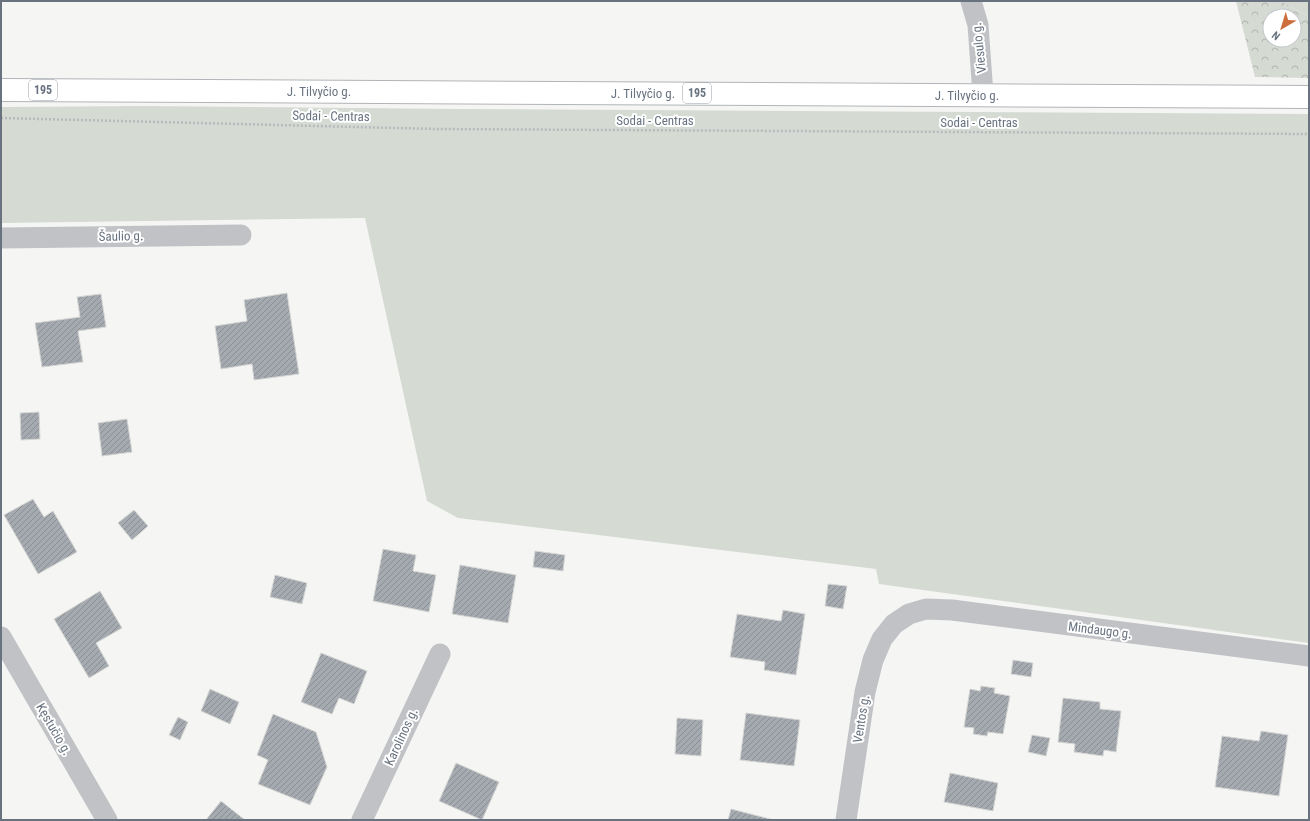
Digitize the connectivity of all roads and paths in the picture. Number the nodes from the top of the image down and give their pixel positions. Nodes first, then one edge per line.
1 (971, 1) edge
2 (1, 90) edge
3 (983, 95) junction
4 (1309, 97) edge
5 (1, 118) edge
6 (1309, 134) edge
7 (241, 235) dead end
8 (1, 238) edge
9 (894, 624) joint
10 (1, 637) edge
11 (440, 654) dead end
12 (1309, 656) edge
13 (107, 820) edge
14 (362, 820) edge
15 (846, 820) edge

1 - 3 street, Viesulo g.
2 - 3 main road, J. Tilvyčio g. / 195
3 - 4 main road, J. Tilvyčio g. / 195
5 - 6 path, Sodai - Centras
7 - 8 street, Šaulio g.
9 - 12 street, Mindaugo g.
9 - 15 street, Ventos g.
10 - 13 street, Kęstučio g.
11 - 14 street, Karolinos g.

